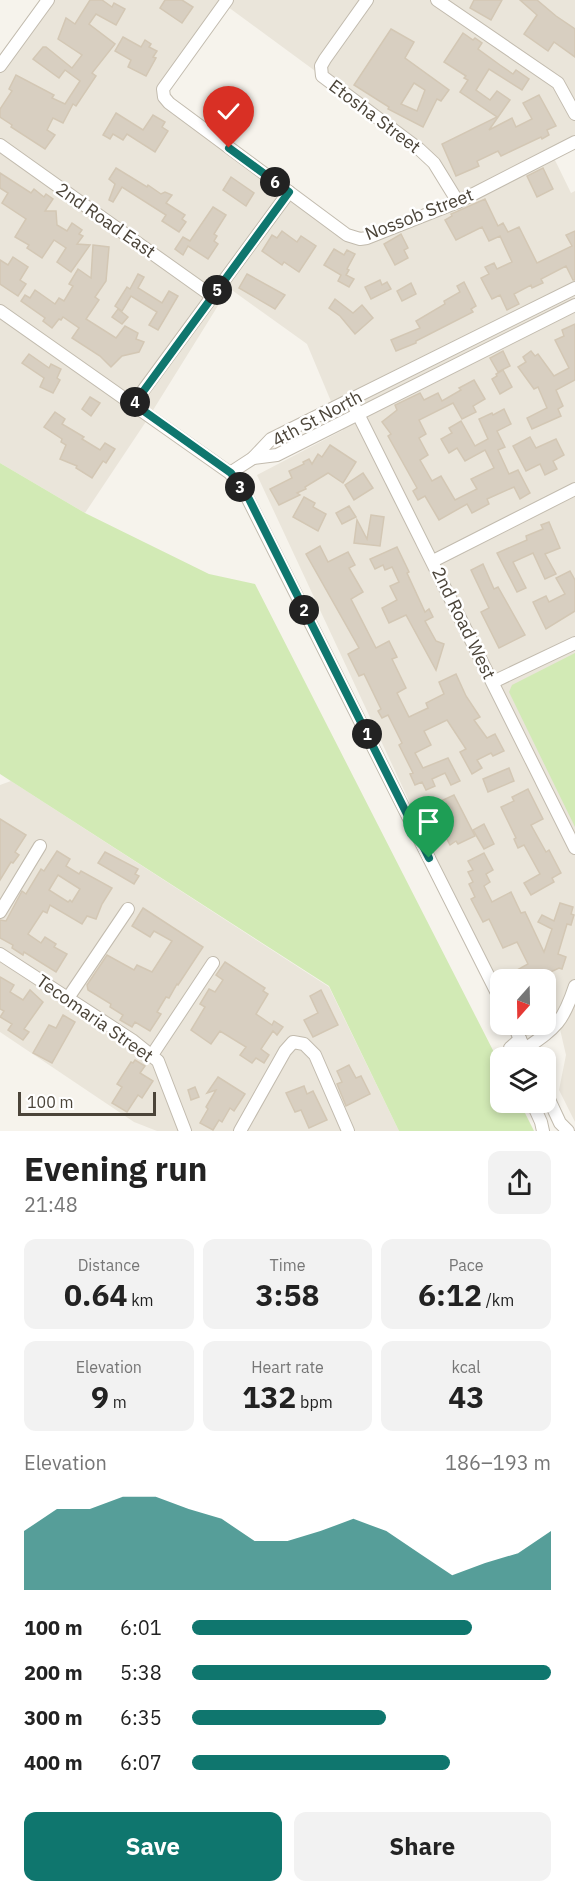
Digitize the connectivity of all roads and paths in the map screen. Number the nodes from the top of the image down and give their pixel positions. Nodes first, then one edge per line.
1 (48, 0) edge
2 (227, 0) edge
3 (367, 0) edge
4 (437, 0) edge
5 (0, 66) edge
6 (575, 114) edge
7 (575, 142) edge
8 (0, 145) edge
9 (289, 192) junction
10 (458, 202) junction
11 (575, 288) edge
12 (212, 296) junction
13 (575, 305) edge
14 (0, 311) edge
15 (351, 400) junction
16 (134, 404) junction
17 (357, 413) junction
18 (253, 458) junction
19 (231, 473) junction
20 (575, 489) edge
21 (433, 561) junction
22 (575, 643) edge
23 (493, 682) junction
24 (39, 846) dead end
25 (575, 848) edge
26 (128, 909) dead end
27 (0, 912) edge
28 (0, 954) edge
29 (213, 963) dead end
30 (490, 979) edge
31 (575, 986) edge
32 (68, 998) junction
33 (526, 1047) edge
34 (152, 1055) junction
35 (538, 1113) edge
36 (555, 1113) edge
37 (185, 1131) edge
38 (240, 1131) edge
39 (348, 1131) edge
40 (543, 1131) edge
41 (568, 1131) edge

1 - 5 street
2 - 9 street, Nossob Street
3 - 10 street, Etosha Street
4 - 6 street
7 - 10 street, Nossob Street
8 - 12 street, 2nd Road East
9 - 10 street, Nossob Street
9 - 12 street
11 - 15 street, 4th St North
12 - 16 street
13 - 17 street, 4th St North
14 - 16 street
15 - 17 street, 2nd Road West
15 - 18 street, 4th St North
16 - 19 street
17 - 18 street, 4th St North
17 - 21 street, 2nd Road West
18 - 19 street
19 - 30 street
20 - 21 street
21 - 23 street, 2nd Road West
22 - 23 street
23 - 25 street, 2nd Road West
24 - 27 street
26 - 32 street
28 - 32 street, Tecomaria Street
29 - 34 street
31 - 33 street
32 - 34 street, Tecomaria Street
34 - 37 street, Tecomaria Street
35 - 40 street
36 - 41 street
38 - 39 street

